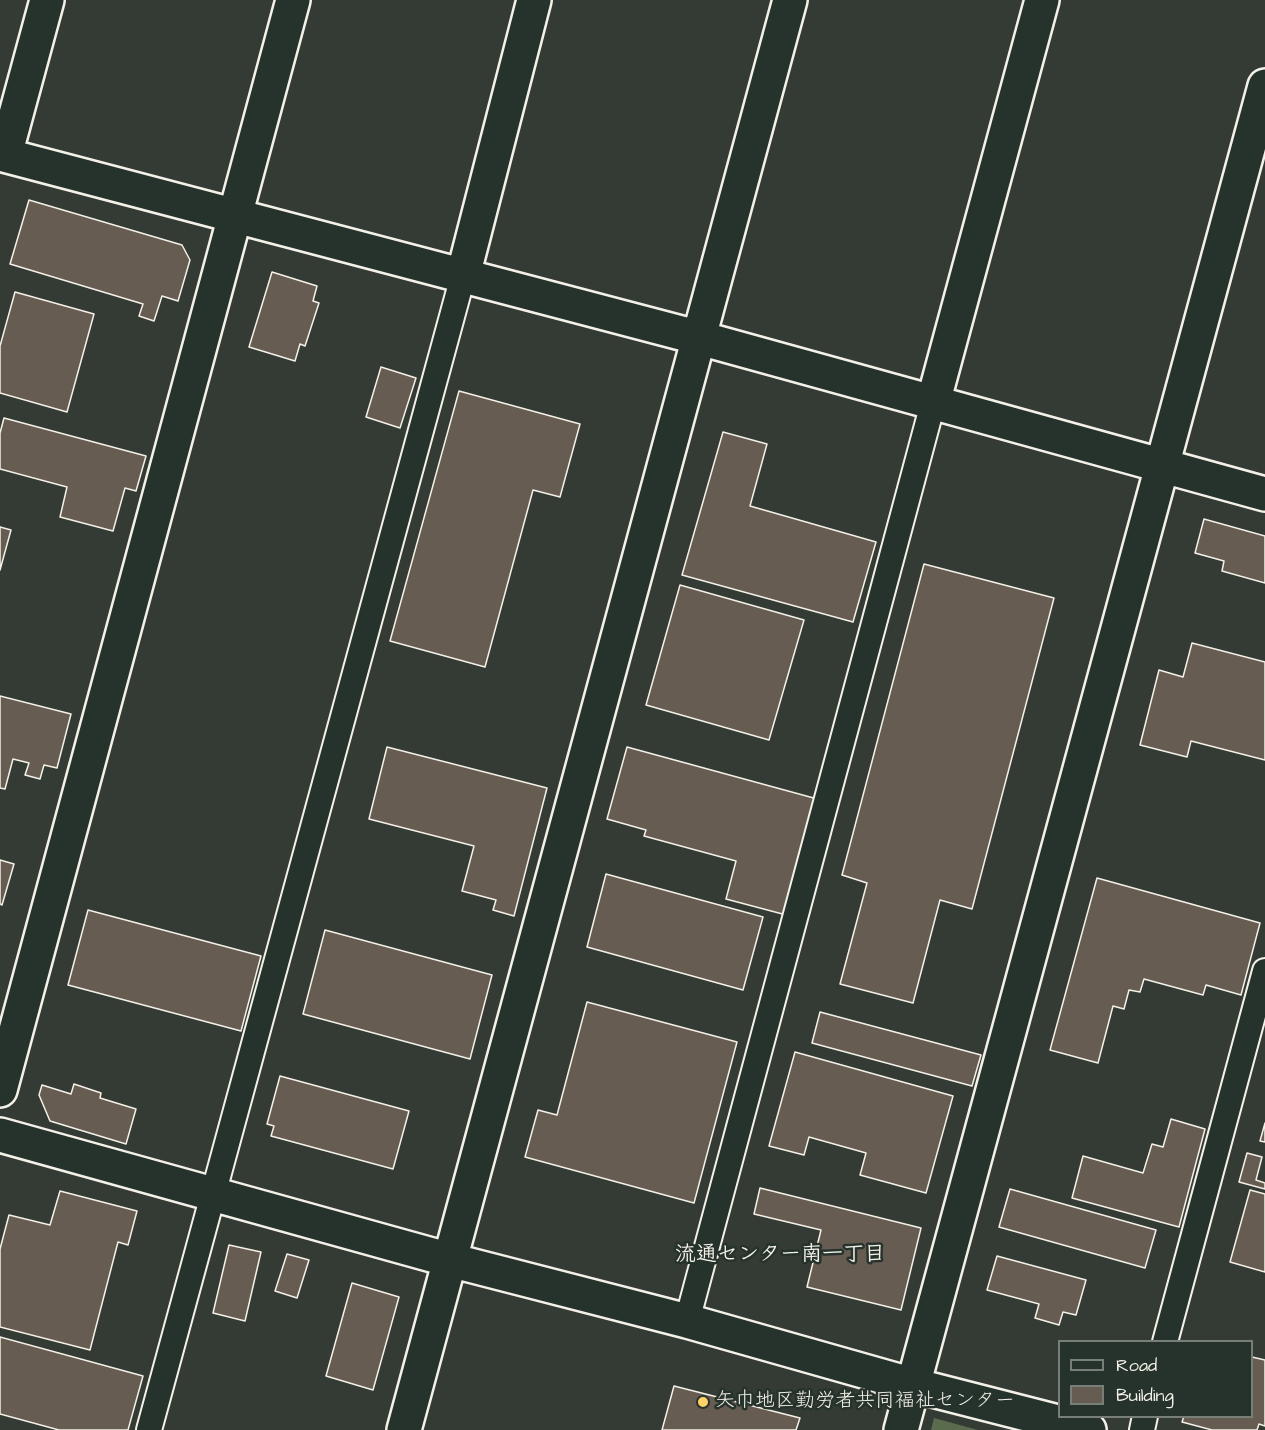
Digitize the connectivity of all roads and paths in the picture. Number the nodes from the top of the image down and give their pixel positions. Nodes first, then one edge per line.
1 (47, 0) edge
2 (293, 0) edge
3 (534, 0) edge
4 (790, 0) edge
5 (1042, 0) edge
6 (1265, 86) edge
7 (2, 161) edge
8 (235, 215) junction
9 (463, 276) junction
10 (700, 338) junction
11 (933, 403) junction
12 (1162, 466) junction
13 (1265, 494) edge
14 (1265, 971) edge
15 (0, 1090) edge
16 (0, 1135) edge
17 (213, 1193) junction
18 (450, 1260) junction
19 (687, 1321) junction
20 (1165, 1340) edge
21 (913, 1385) junction
22 (149, 1430) edge
23 (404, 1430) edge
24 (901, 1430) edge
25 (1089, 1430) edge

1 - 7 street
2 - 8 street
3 - 9 street
4 - 10 street
5 - 11 street
6 - 12 street
7 - 8 street
8 - 9 street
8 - 15 street
9 - 10 street
9 - 17 street
10 - 11 street
10 - 18 street
11 - 12 street
11 - 19 street
12 - 13 street
12 - 21 street
14 - 20 street
16 - 17 street
17 - 18 street
17 - 22 street
18 - 19 street
18 - 23 street
19 - 21 street
21 - 24 street
21 - 25 street

